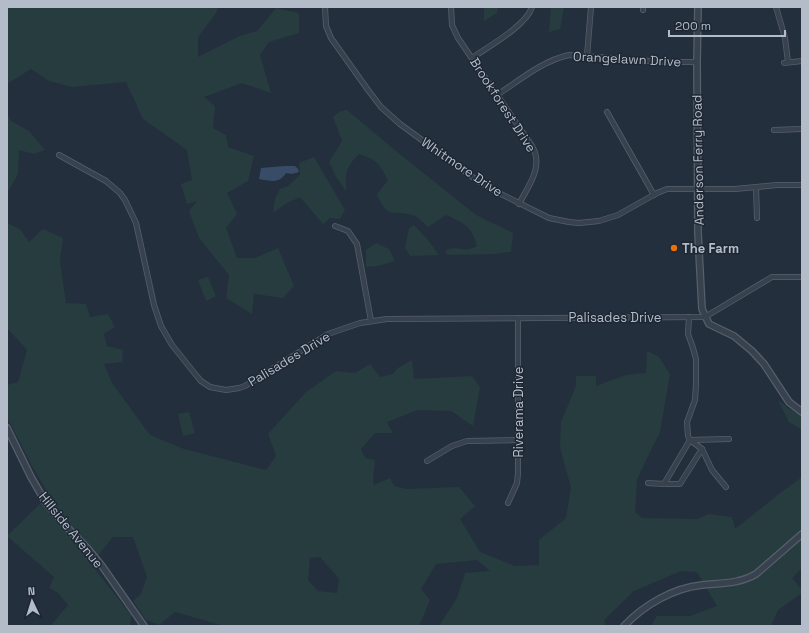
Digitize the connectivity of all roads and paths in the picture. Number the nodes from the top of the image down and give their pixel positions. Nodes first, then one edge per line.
1 (325, 7) edge
2 (451, 7) edge
3 (532, 7) edge
4 (591, 7) edge
5 (698, 7) edge
6 (776, 7) edge
7 (587, 56) junction
8 (472, 58) junction
9 (802, 61) edge
10 (697, 62) junction
11 (497, 95) junction
12 (607, 112) dead end
13 (802, 129) edge
14 (774, 130) dead end
15 (59, 155) dead end
16 (802, 185) edge
17 (756, 187) junction
18 (698, 189) junction
19 (654, 195) junction
20 (519, 204) junction
21 (757, 218) dead end
22 (335, 226) dead end
23 (802, 277) edge
24 (689, 317) junction
25 (705, 317) junction
26 (518, 318) junction
27 (371, 321) junction
28 (802, 412) edge
29 (7, 428) edge
30 (729, 439) dead end
31 (518, 440) junction
32 (690, 440) junction
33 (702, 449) junction
34 (427, 461) dead end
35 (648, 483) dead end
36 (664, 484) junction
37 (726, 487) dead end
38 (508, 503) dead end
39 (802, 534) edge
40 (144, 626) edge
41 (624, 626) edge

1 - 20 street, Whitmore Drive
2 - 8 street, Brookforest Drive
3 - 8 street
4 - 7 street
5 - 10 street, Anderson Ferry Road
6 - 9 street
7 - 10 street, Orangelawn Drive
7 - 11 street, Orangelawn Drive
8 - 11 street, Brookforest Drive
10 - 18 street, Anderson Ferry Road
11 - 20 street, Brookforest Drive
12 - 19 street
13 - 14 street
15 - 27 street, Palisades Drive
16 - 17 street, Whitmore Drive
17 - 18 street, Whitmore Drive
17 - 21 street
18 - 19 street, Whitmore Drive
18 - 25 street, Anderson Ferry Road
19 - 20 street, Whitmore Drive
22 - 27 street
23 - 25 street
24 - 25 street, Palisades Drive
24 - 26 street, Palisades Drive
24 - 32 street
25 - 28 street
26 - 27 street, Palisades Drive
26 - 31 street, Riverama Drive
29 - 40 street, Hillside Avenue
30 - 32 street
31 - 34 street
31 - 38 street, Riverama Drive
32 - 33 street
32 - 36 street
33 - 36 street
33 - 37 street
35 - 36 street
39 - 41 street

